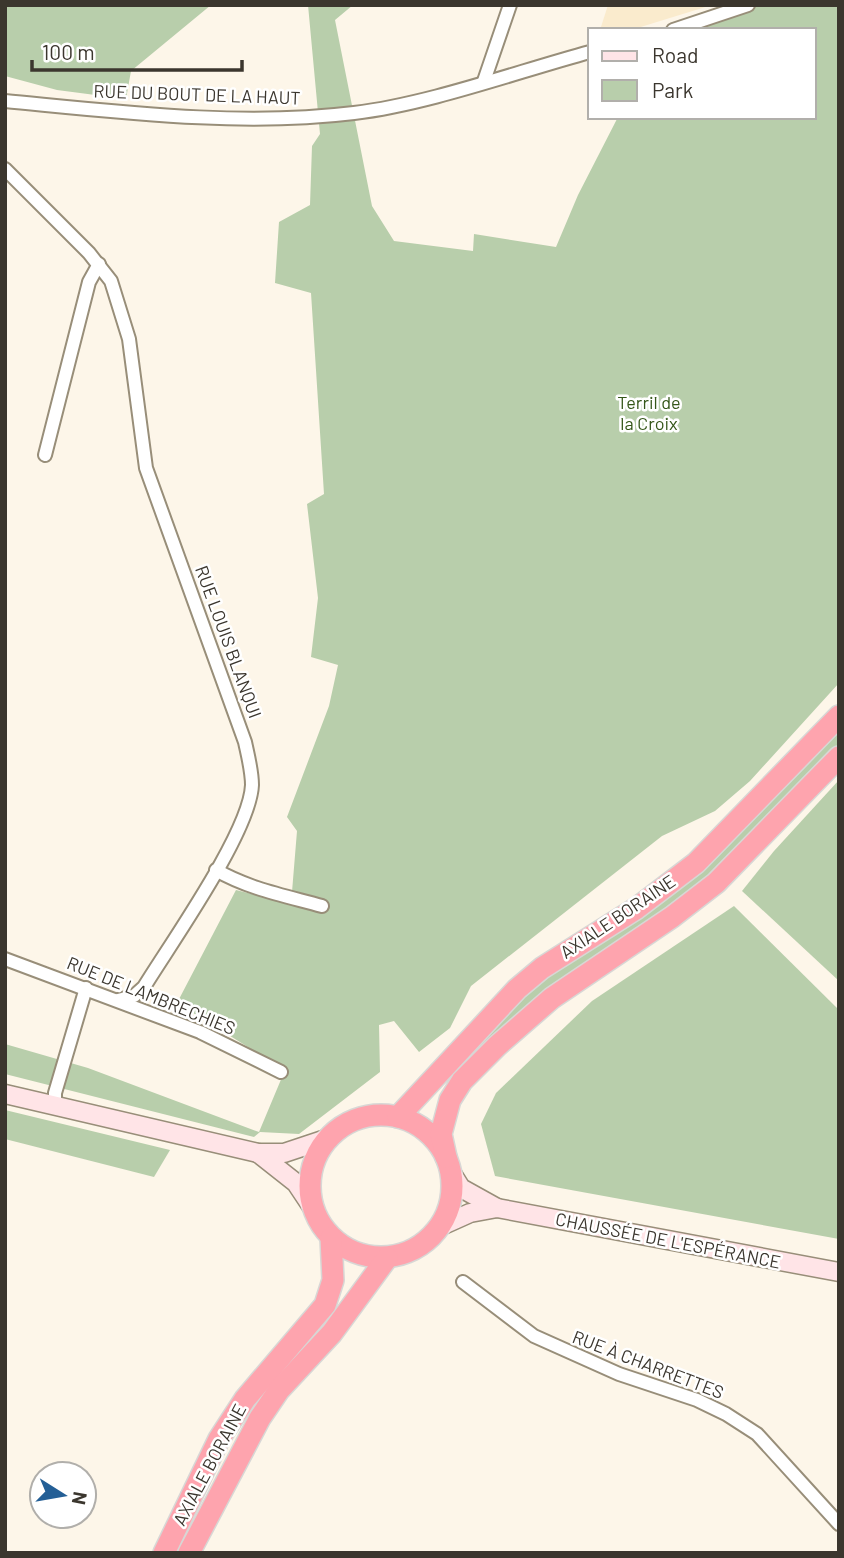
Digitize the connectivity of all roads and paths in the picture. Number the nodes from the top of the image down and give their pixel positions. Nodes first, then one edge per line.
1 (510, 5) edge
2 (748, 5) edge
3 (679, 28) edge
4 (588, 53) edge
5 (484, 81) junction
6 (5, 101) edge
7 (5, 169) edge
8 (99, 264) junction
9 (45, 455) dead end
10 (839, 716) edge
11 (839, 757) edge
12 (216, 870) junction
13 (322, 906) dead end
14 (5, 959) edge
15 (86, 988) junction
16 (118, 1000) junction
17 (281, 1072) dead end
18 (5, 1094) edge
19 (55, 1106) junction
20 (398, 1117) junction
21 (329, 1138) junction
22 (258, 1153) junction
23 (449, 1165) junction
24 (498, 1209) junction
25 (314, 1210) junction
26 (441, 1226) junction
27 (331, 1238) junction
28 (387, 1258) junction
29 (839, 1272) edge
30 (463, 1282) dead end
31 (839, 1524) edge
32 (164, 1553) edge
33 (189, 1553) edge

1 - 5 street
2 - 3 street
4 - 5 street, RUE DU BOUT DE LA HAUT
5 - 6 street, RUE DU BOUT DE LA HAUT
7 - 8 street, RUE LOUIS BLANQUI
8 - 9 street
8 - 12 street, RUE LOUIS BLANQUI
10 - 20 highway, AXIALE BORAINE
11 - 23 highway, AXIALE BORAINE
12 - 13 street
12 - 16 street, RUE LOUIS BLANQUI
14 - 15 street, RUE DE LAMBRECHIES
15 - 16 street, RUE DE LAMBRECHIES
15 - 19 street
16 - 17 street, RUE DE LAMBRECHIES
18 - 19 main road
19 - 22 main road
20 - 21 highway
20 - 23 highway
21 - 22 main road
21 - 25 highway
22 - 25 main road
23 - 24 main road
23 - 26 highway
24 - 26 main road
24 - 29 main road, CHAUSSÉE DE L'ESPÉRANCE
25 - 27 highway
26 - 28 highway
27 - 28 highway
27 - 32 highway, AXIALE BORAINE
28 - 33 highway, AXIALE BORAINE
30 - 31 street, RUE À CHARRETTES

